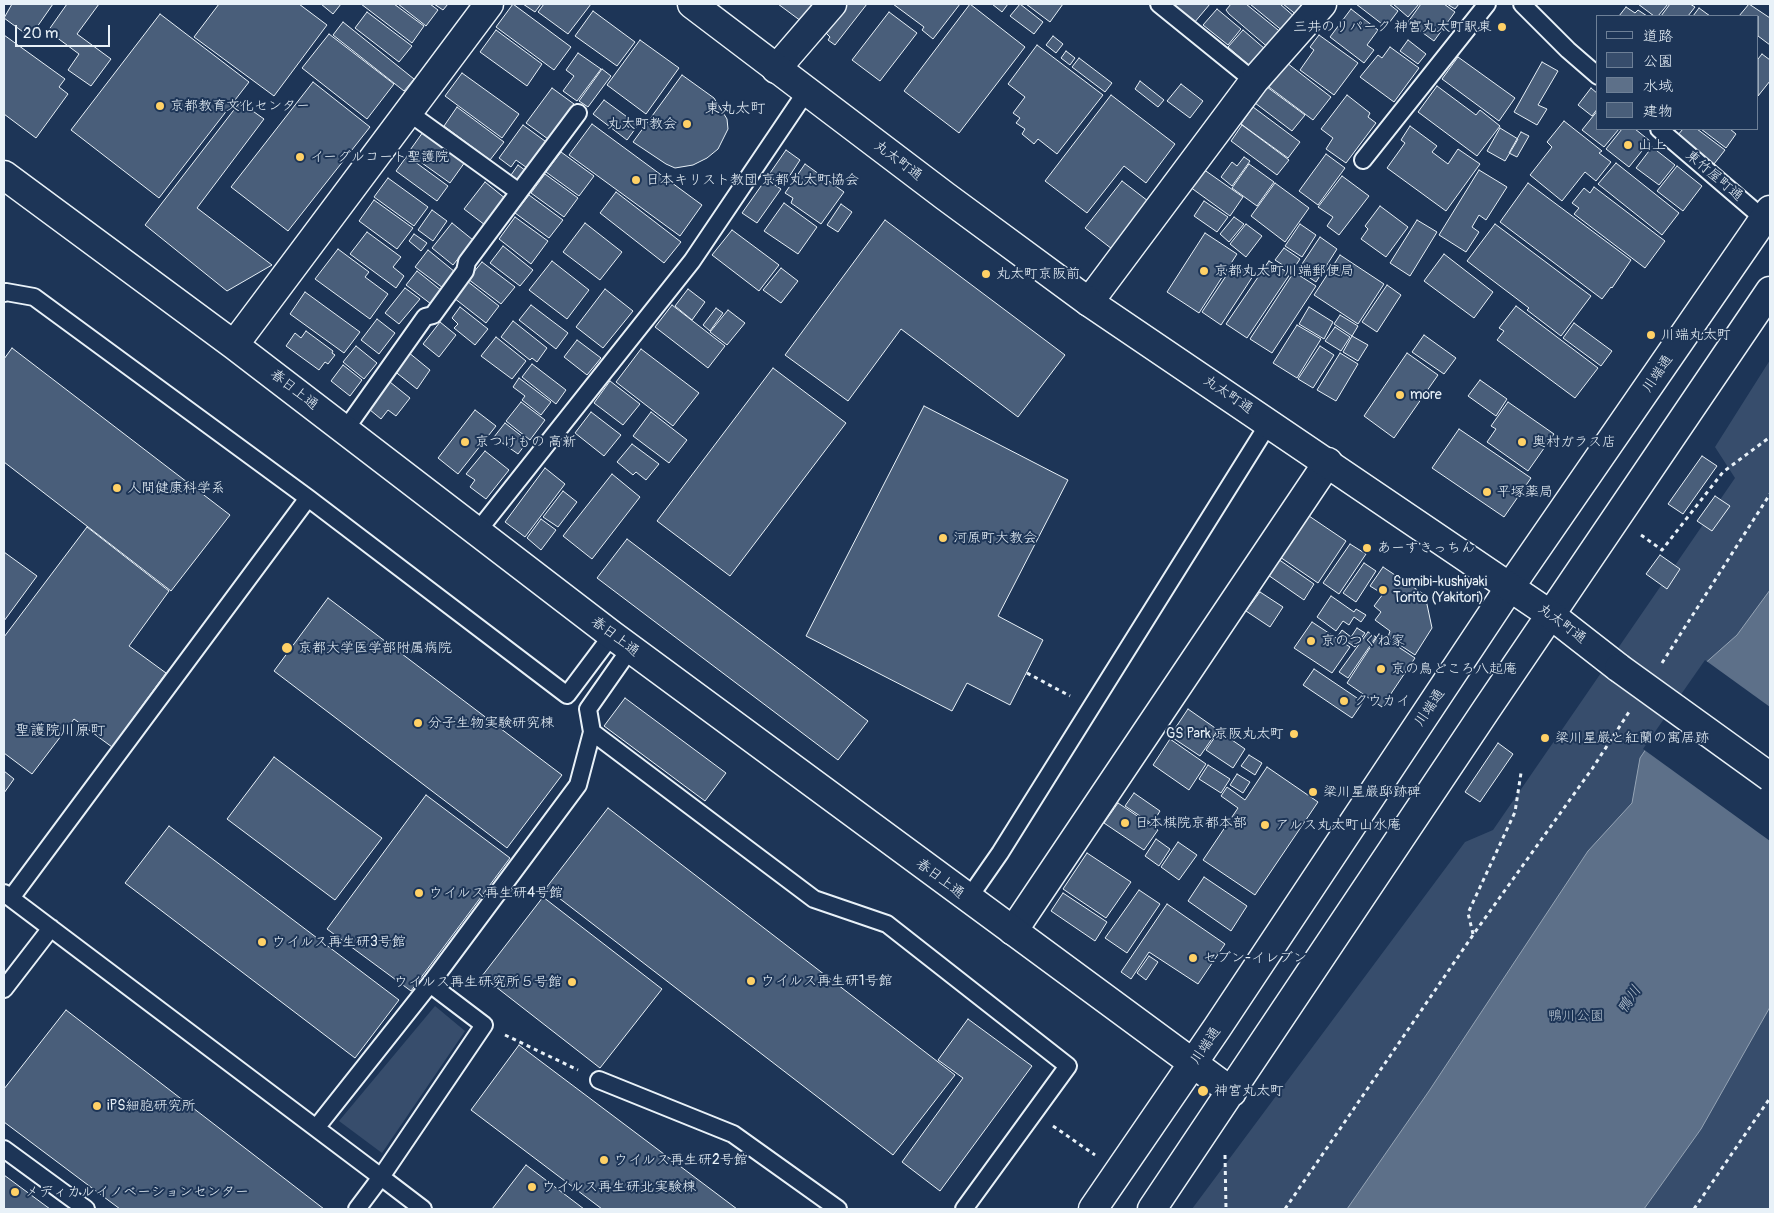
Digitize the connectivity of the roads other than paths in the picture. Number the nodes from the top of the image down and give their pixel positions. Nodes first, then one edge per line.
1 (489, 4) edge
2 (692, 4) edge
3 (832, 4) edge
4 (1159, 4) edge
5 (1322, 4) edge
6 (1487, 4) edge
7 (1522, 4) edge
8 (776, 69) junction
9 (1596, 74) edge
10 (1254, 81) junction
11 (806, 92) junction
12 (408, 112) junction
13 (578, 113) dead end
14 (1659, 130) edge
15 (1363, 160) dead end
16 (4, 175) edge
17 (519, 192) junction
18 (1768, 217) edge
19 (1770, 292) edge
20 (4, 293) edge
21 (1089, 302) junction
22 (234, 345) junction
23 (1269, 422) junction
24 (345, 430) junction
25 (1328, 462) junction
26 (308, 498) junction
27 (477, 532) junction
28 (1510, 588) junction
29 (1551, 615) junction
30 (621, 642) junction
31 (567, 695) junction
32 (592, 732) junction
33 (1770, 778) edge
34 (7, 896) edge
35 (968, 899) junction
36 (51, 928) junction
37 (1013, 931) junction
38 (430, 984) junction
39 (4, 989) edge
40 (1193, 1065) junction
41 (599, 1080) road end
42 (1232, 1092) junction
43 (316, 1128) junction
44 (4, 1149) edge
45 (381, 1177) junction
46 (86, 1209) edge
47 (358, 1209) edge
48 (423, 1209) edge
49 (838, 1209) edge
50 (964, 1209) edge
51 (1093, 1209) edge
52 (1152, 1209) edge

1 - 12 street
2 - 8 street, 丸太町通
3 - 8 street
4 - 10 lane
5 - 10 street
6 - 15 lane
7 - 9 lane
8 - 11 street, 丸太町通
10 - 21 street
11 - 21 street, 丸太町通
11 - 27 lane
12 - 17 lane
12 - 22 street
13 - 17 lane
14 - 18 lane, 東竹屋町通
16 - 22 street, 春日上通
17 - 24 lane
18 - 28 street, 川端通
19 - 29 street
20 - 26 lane
21 - 23 street, 丸太町通
22 - 24 street, 春日上通
23 - 25 street, 丸太町通
23 - 35 lane
24 - 27 street, 春日上通
25 - 28 street, 丸太町通
25 - 37 street
26 - 31 lane
26 - 34 lane
27 - 30 street, 春日上通
28 - 29 street, 丸太町通
28 - 40 street, 川端通
29 - 33 street, 丸太町通, bridge
29 - 42 street
30 - 31 lane
30 - 32 lane
30 - 35 street, 春日上通
31 - 32 lane
32 - 38 lane
32 - 50 lane
34 - 36 lane
35 - 37 street, 春日上通
36 - 39 lane
36 - 43 lane
37 - 40 street, 春日上通
38 - 43 lane
38 - 45 lane
40 - 42 street, 春日上通
40 - 51 street, 川端通
41 - 49 lane
42 - 52 street
43 - 45 lane
44 - 46 lane
45 - 47 lane
45 - 48 lane

